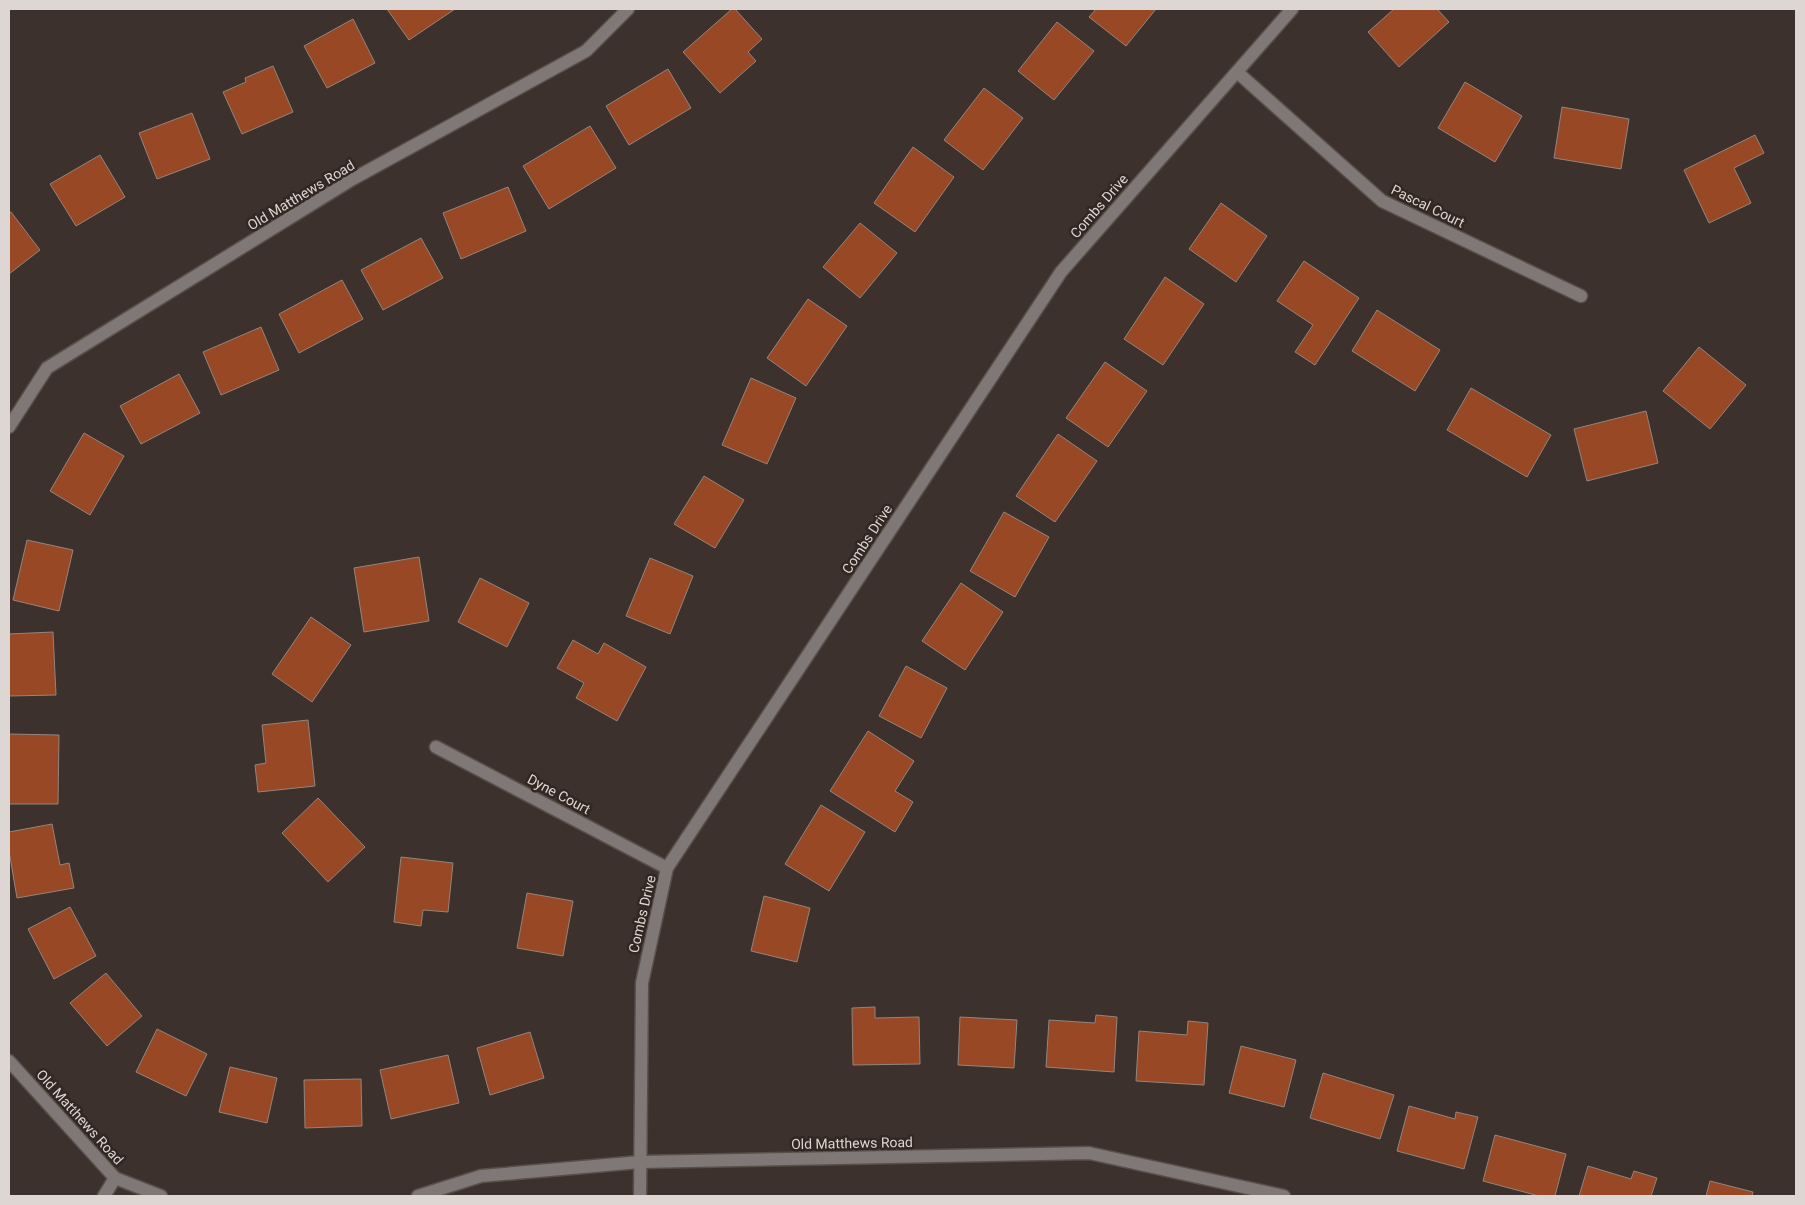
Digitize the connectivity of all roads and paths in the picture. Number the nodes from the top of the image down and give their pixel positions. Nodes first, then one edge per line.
1 (628, 9) edge
2 (1292, 9) edge
3 (1237, 72) junction
4 (1581, 296) dead end
5 (9, 428) edge
6 (436, 747) dead end
7 (667, 868) junction
8 (9, 1061) edge
9 (640, 1162) junction
10 (115, 1178) junction
11 (104, 1196) edge
12 (161, 1196) edge
13 (418, 1196) edge
14 (640, 1196) edge
15 (1284, 1196) edge

1 - 5 street, Old Matthews Road
2 - 3 street, Combs Drive
3 - 4 street, Pascal Court
3 - 7 street, Combs Drive
6 - 7 street, Dyne Court
7 - 9 street, Combs Drive
8 - 10 street, Old Matthews Road
9 - 13 street, Old Matthews Road
9 - 14 street, Combs Drive
9 - 15 street, Old Matthews Road
10 - 11 street
10 - 12 street, Old Matthews Road

